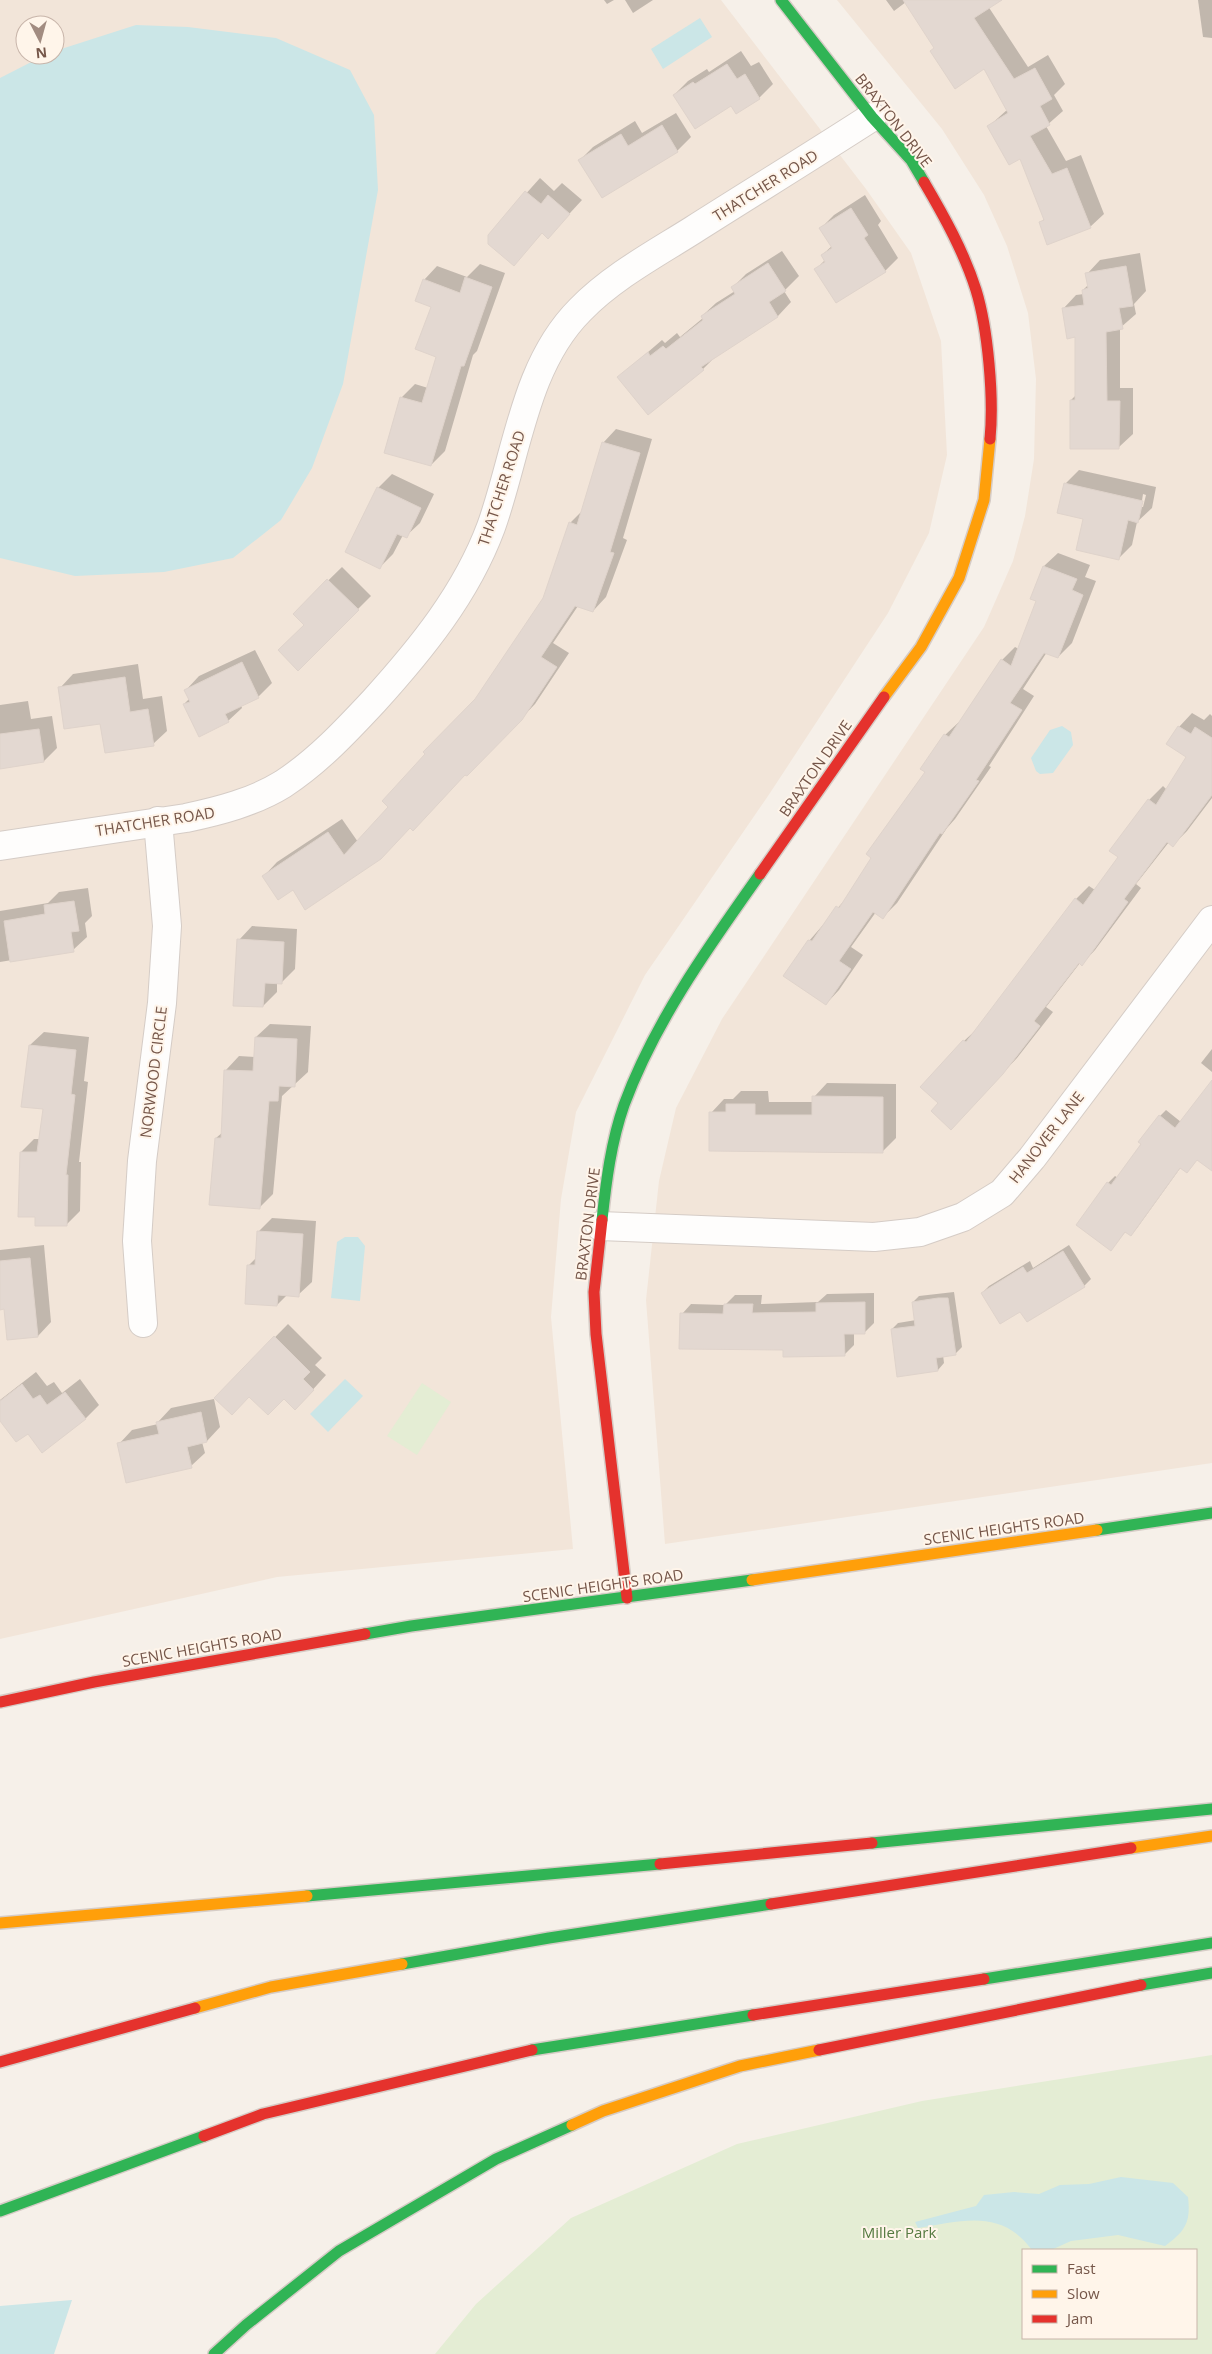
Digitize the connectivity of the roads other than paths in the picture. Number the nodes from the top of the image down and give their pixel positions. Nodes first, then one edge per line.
1 (781, 0) edge
2 (872, 117) junction
3 (158, 821) junction
4 (0, 846) edge
5 (1212, 920) edge
6 (600, 1226) junction
7 (143, 1323) dead end
8 (1212, 1513) edge
9 (627, 1598) junction
10 (0, 1702) edge
11 (1212, 1809) edge
12 (1212, 1836) edge
13 (0, 1923) edge
14 (1212, 1943) edge
15 (1212, 1973) edge
16 (0, 2062) edge
17 (0, 2211) edge
18 (214, 2354) edge

1 - 2 main road, BRAXTON DRIVE
2 - 3 street, THATCHER ROAD
2 - 6 main road, BRAXTON DRIVE
3 - 4 street, THATCHER ROAD
3 - 7 street, NORWOOD CIRCLE
5 - 6 street, HANOVER LANE
6 - 9 main road, BRAXTON DRIVE
8 - 9 main road, SCENIC HEIGHTS ROAD
9 - 10 main road, SCENIC HEIGHTS ROAD
11 - 13 main road
12 - 16 main road
14 - 17 main road
15 - 18 main road

